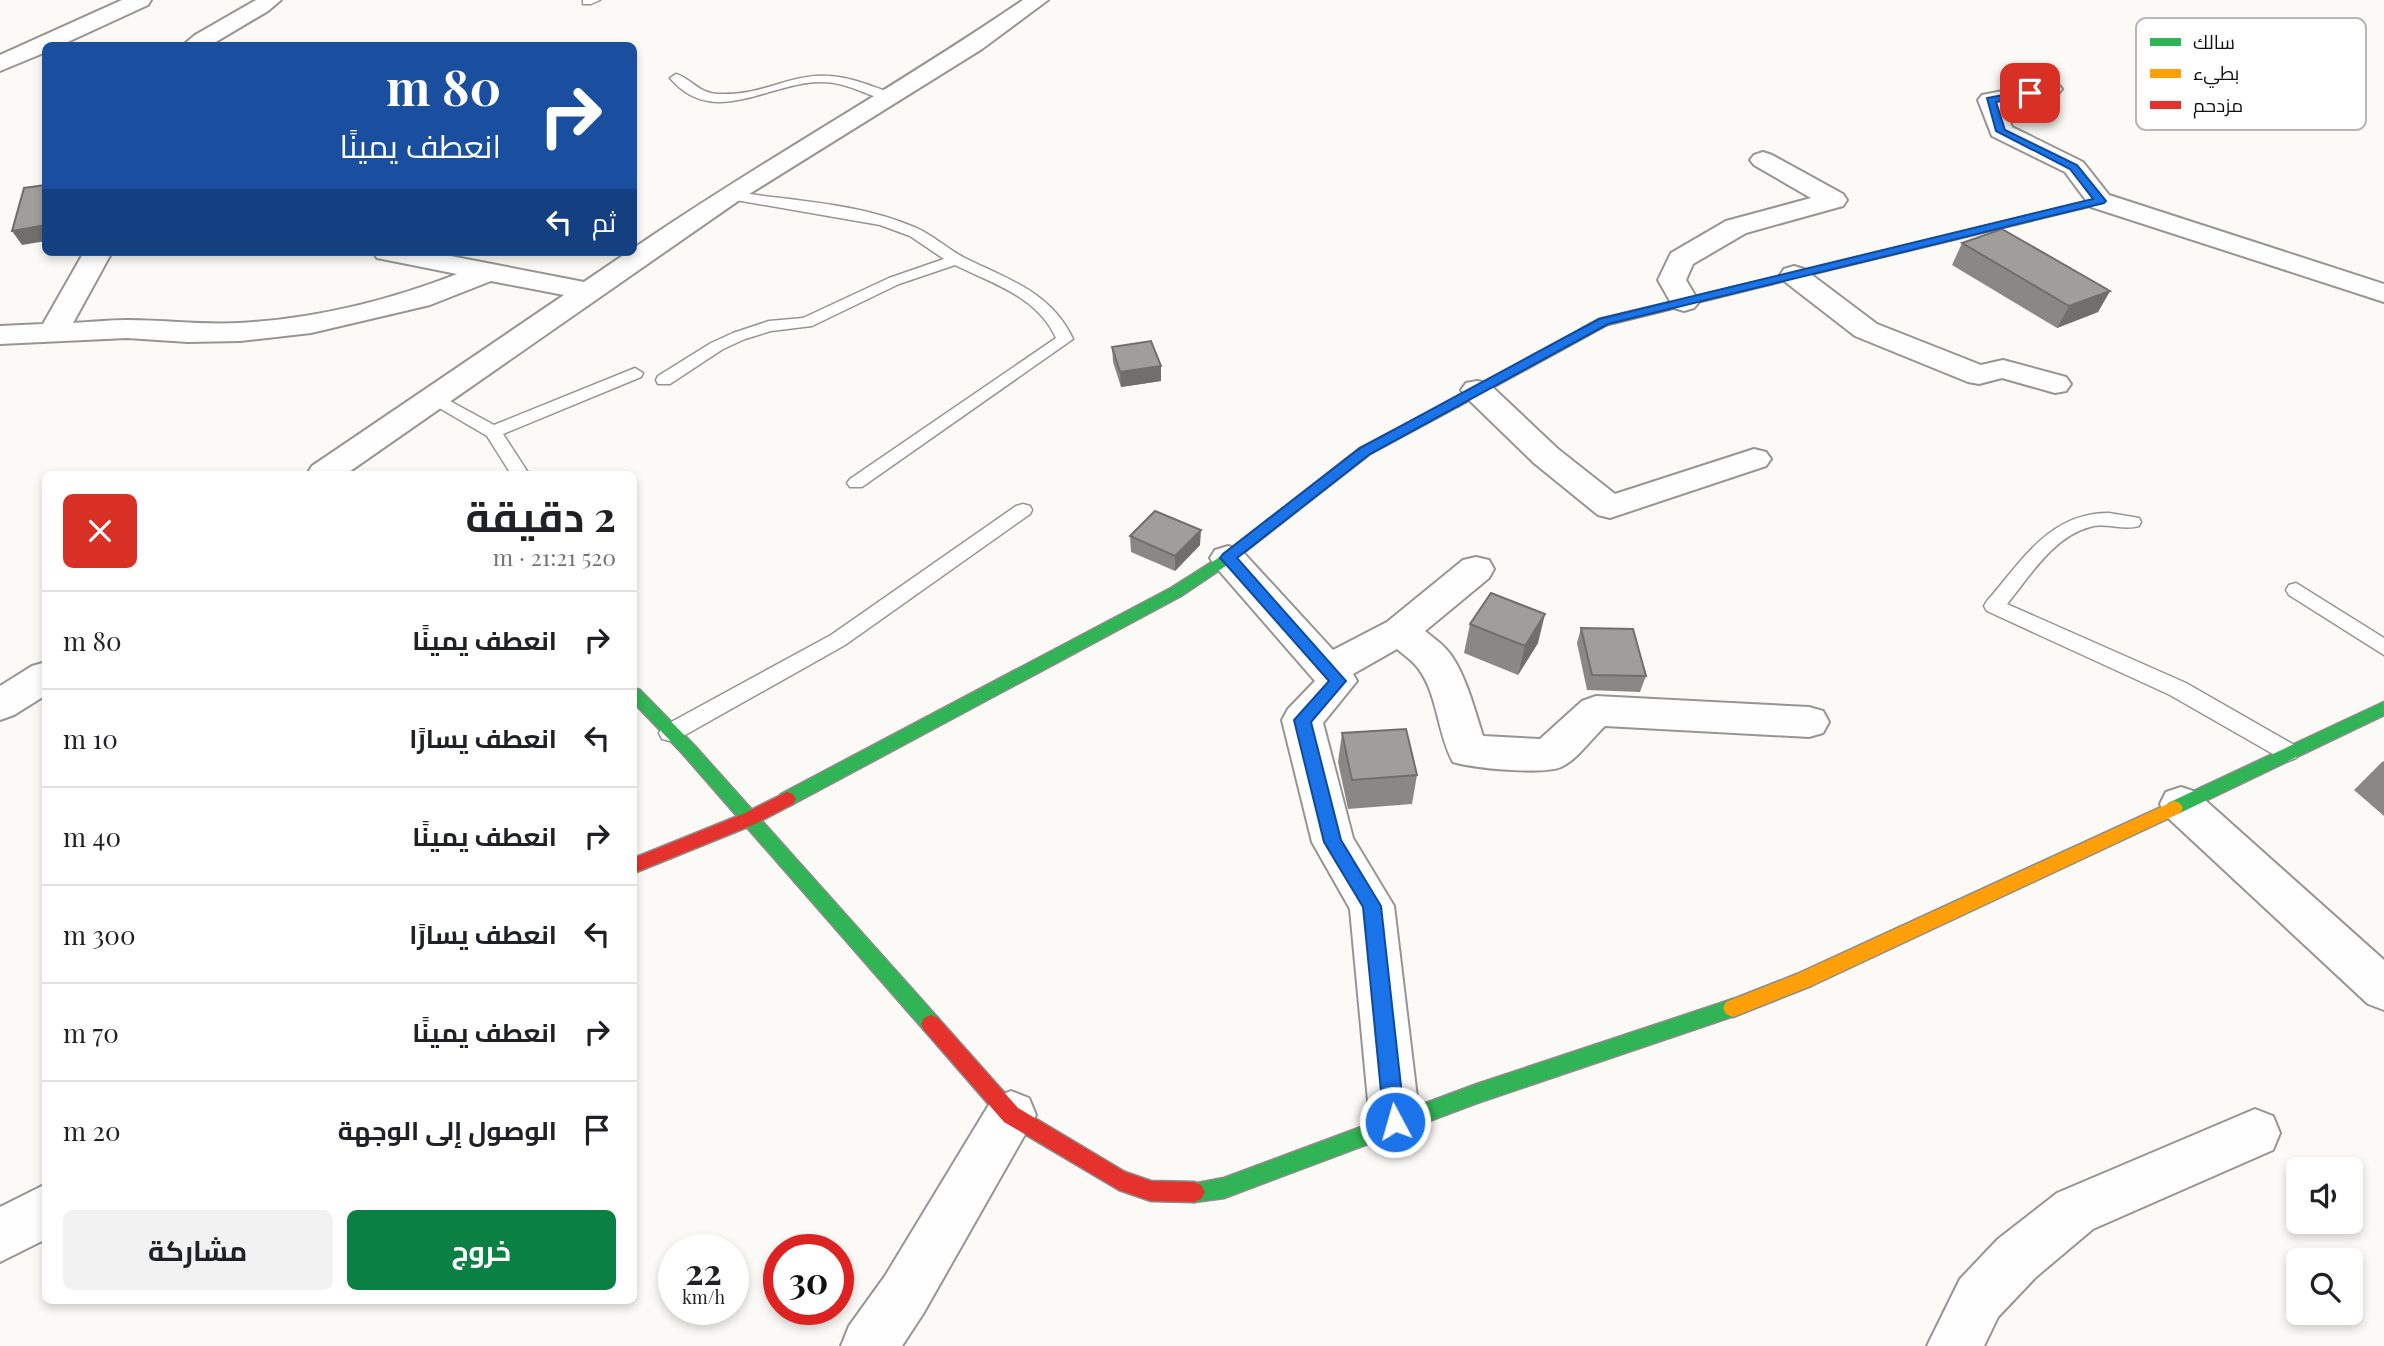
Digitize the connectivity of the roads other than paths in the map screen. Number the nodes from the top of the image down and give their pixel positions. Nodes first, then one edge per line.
1 (140, 0) edge
2 (270, 0) edge
3 (1037, 0) edge
4 (48, 42) edge
5 (199, 42) edge
6 (42, 45) edge
7 (0, 64) edge
8 (676, 78) dead end
9 (2050, 89) dead end
10 (889, 97) junction
11 (1763, 160) dead end
12 (729, 195) junction
13 (2100, 201) junction
14 (95, 256) edge
15 (409, 256) edge
16 (955, 260) junction
17 (490, 271) junction
18 (1794, 275) junction
19 (588, 291) junction
20 (2384, 293) edge
21 (1684, 302) junction
22 (54, 331) junction
23 (0, 335) edge
24 (635, 373) dead end
25 (664, 380) dead end
26 (2054, 384) dead end
27 (1477, 390) junction
28 (433, 399) junction
29 (493, 432) junction
30 (1754, 459) dead end
31 (328, 471) edge
32 (518, 471) edge
33 (856, 483) dead end
34 (1023, 510) dead end
35 (2132, 522) dead end
36 (1228, 558) junction
37 (1476, 569) dead end
38 (2296, 590) dead end
39 (1400, 631) junction
40 (2384, 648) edge
41 (1328, 670) junction
42 (42, 679) edge
43 (637, 697) edge
44 (0, 705) edge
45 (2384, 708) edge
46 (1809, 722) dead end
47 (670, 733) junction
48 (2288, 752) junction
49 (2181, 804) junction
50 (750, 819) junction
51 (637, 865) edge
52 (2384, 989) edge
53 (1011, 1115) junction
54 (1395, 1122) junction
55 (2255, 1133) dead end
56 (42, 1212) edge
57 (0, 1236) edge
58 (869, 1346) edge
59 (1955, 1346) edge

1 - 4 street
2 - 5 street
3 - 10 street
6 - 7 street
8 - 10 lane
9 - 13 street
10 - 12 street
11 - 21 street
12 - 16 lane
12 - 19 street
13 - 18 street
13 - 20 street
14 - 22 street
15 - 17 street
16 - 25 lane
16 - 33 lane
17 - 19 street
17 - 22 street
18 - 21 street
18 - 26 street
19 - 28 street
21 - 27 street
22 - 23 street
24 - 29 lane
27 - 30 street
27 - 36 street
28 - 29 lane
28 - 31 street
29 - 32 lane
34 - 47 lane
35 - 48 lane
36 - 41 street
36 - 50 street
37 - 39 street
38 - 40 lane
39 - 41 street
39 - 46 street
41 - 54 street
42 - 44 street
43 - 47 street
45 - 48 street
47 - 50 street
48 - 49 street
49 - 52 street
49 - 54 street
50 - 51 street
50 - 53 street
53 - 54 street
53 - 58 street
55 - 59 street
56 - 57 street

